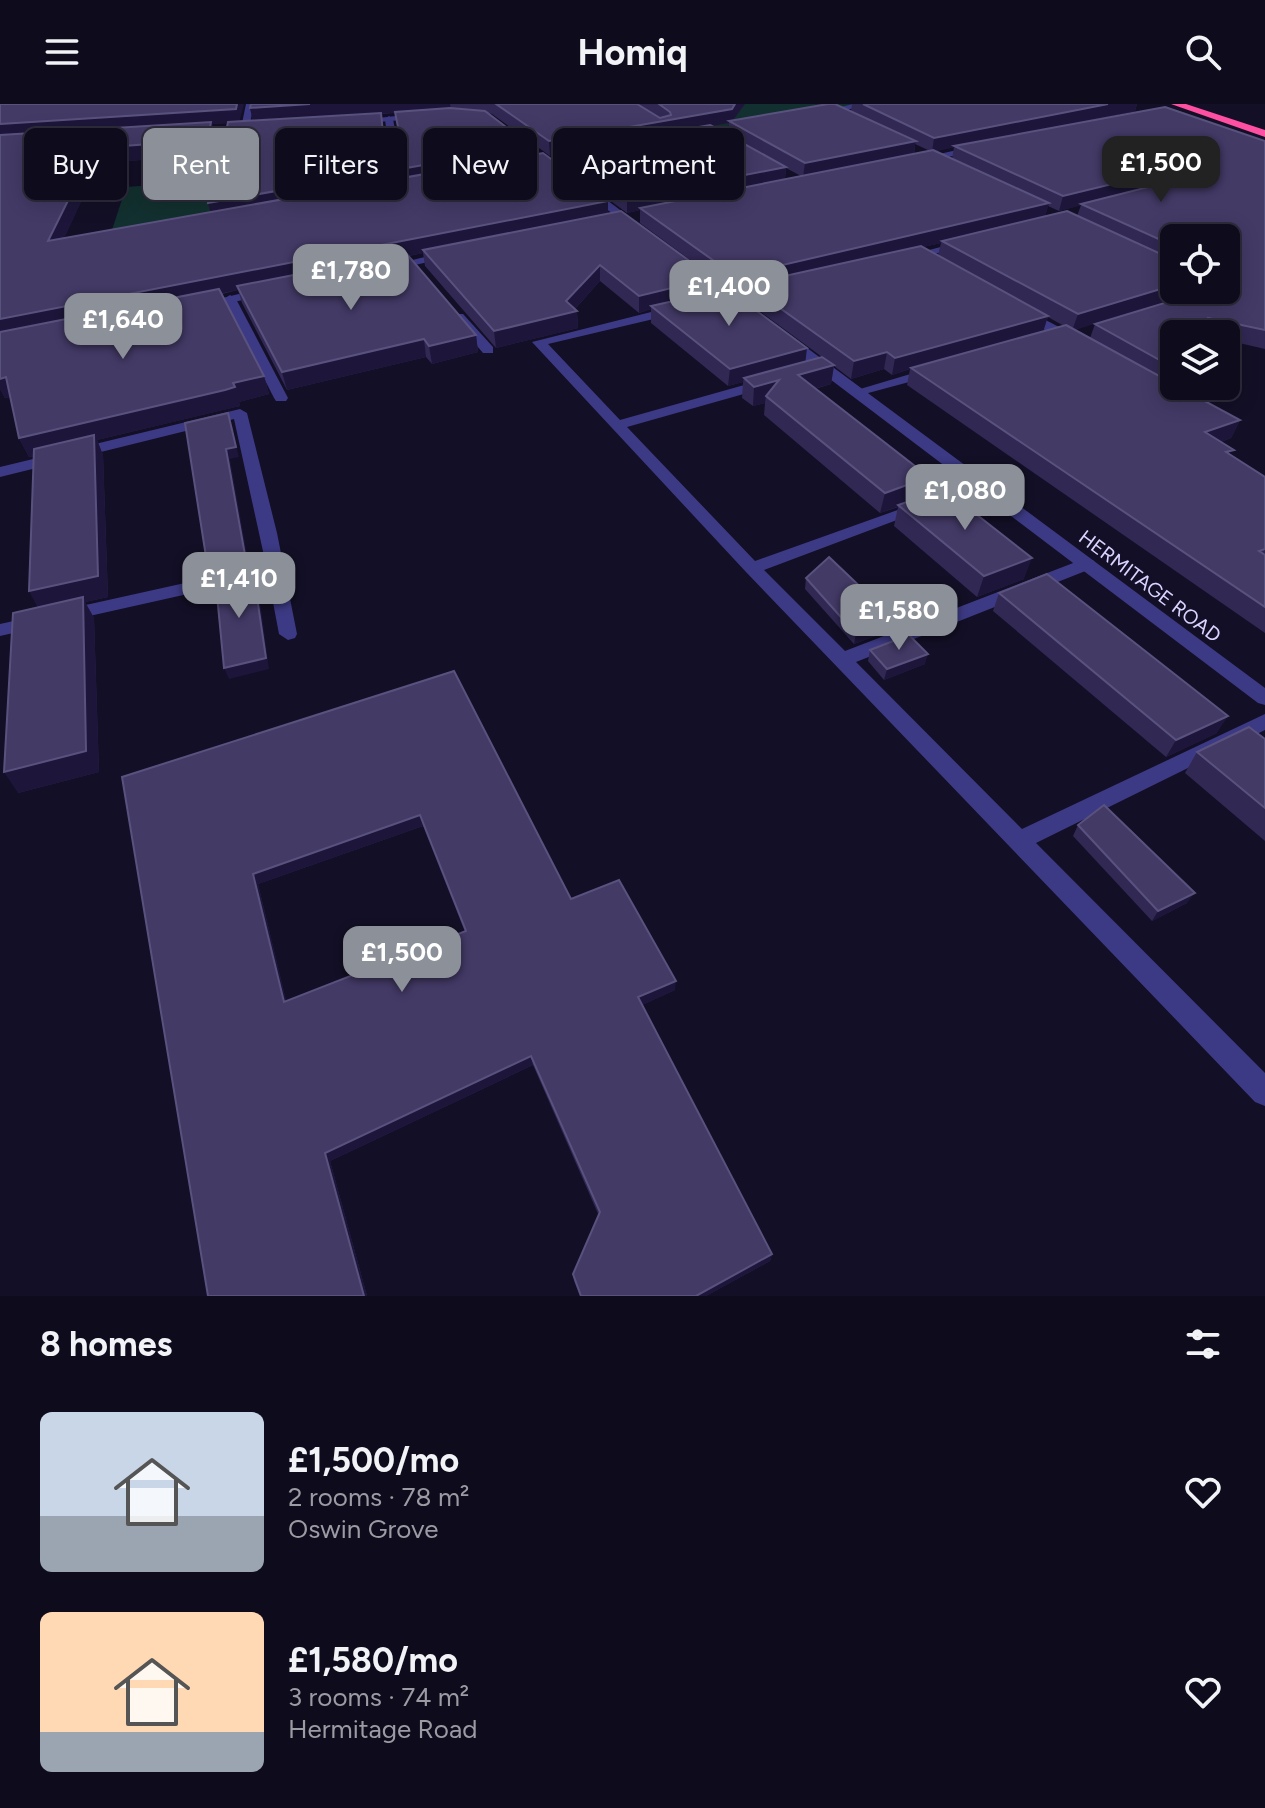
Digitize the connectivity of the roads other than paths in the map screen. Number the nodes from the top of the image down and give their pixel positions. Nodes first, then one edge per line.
1 (250, 104) edge
2 (868, 104) edge
3 (1214, 104) edge
4 (1180, 105) edge
5 (833, 110) junction
6 (818, 113) edge
7 (1159, 113) edge
8 (436, 116) edge
9 (389, 119) junction
10 (346, 121) edge
11 (857, 121) edge
12 (1265, 121) edge
13 (260, 127) edge
14 (245, 128) joint
15 (390, 128) edge
16 (1265, 134) edge
17 (992, 145) edge
18 (918, 151) edge
19 (931, 157) junction
20 (902, 163) edge
21 (945, 164) edge
22 (600, 200) edge
23 (649, 236) edge
24 (980, 240) edge
25 (458, 253) edge
26 (672, 254) edge
27 (920, 254) junction
28 (905, 257) edge
29 (382, 268) edge
30 (946, 269) edge
31 (276, 290) edge
32 (230, 299) junction
33 (449, 305) edge
34 (1011, 305) edge
35 (689, 306) edge
36 (184, 308) edge
37 (754, 314) edge
38 (777, 332) edge
39 (1071, 339) edge
40 (488, 350) edge
41 (950, 366) edge
42 (779, 380) edge
43 (857, 392) junction
44 (281, 398) dead end
45 (617, 425) junction
46 (0, 472) edge
47 (982, 485) junction
48 (1087, 564) junction
49 (752, 568) junction
50 (275, 569) junction
51 (0, 630) edge
52 (288, 634) dead end
53 (842, 660) junction
54 (1263, 695) edge
55 (1265, 721) edge
56 (1019, 841) junction
57 (1265, 1092) edge

1 - 14 street
2 - 5 street
3 - 12 highway
4 - 7 street
4 - 16 highway
5 - 6 street
5 - 11 street
8 - 9 street
9 - 10 street
9 - 15 street
13 - 14 street
17 - 19 street
18 - 19 street
19 - 20 street
19 - 21 street
22 - 23 street
24 - 27 street
25 - 29 street
26 - 37 street
27 - 28 street
27 - 30 street
31 - 32 street
32 - 36 street
32 - 44 street
33 - 40 street
34 - 39 street
35 - 45 street
38 - 43 street, HERMITAGE ROAD
41 - 43 street
42 - 45 street
43 - 47 street, HERMITAGE ROAD
45 - 49 street
46 - 50 street
47 - 48 street, HERMITAGE ROAD
47 - 49 street
48 - 53 street
48 - 54 street, HERMITAGE ROAD
49 - 53 street
50 - 51 street
50 - 52 street
53 - 56 street
55 - 56 street
56 - 57 street

